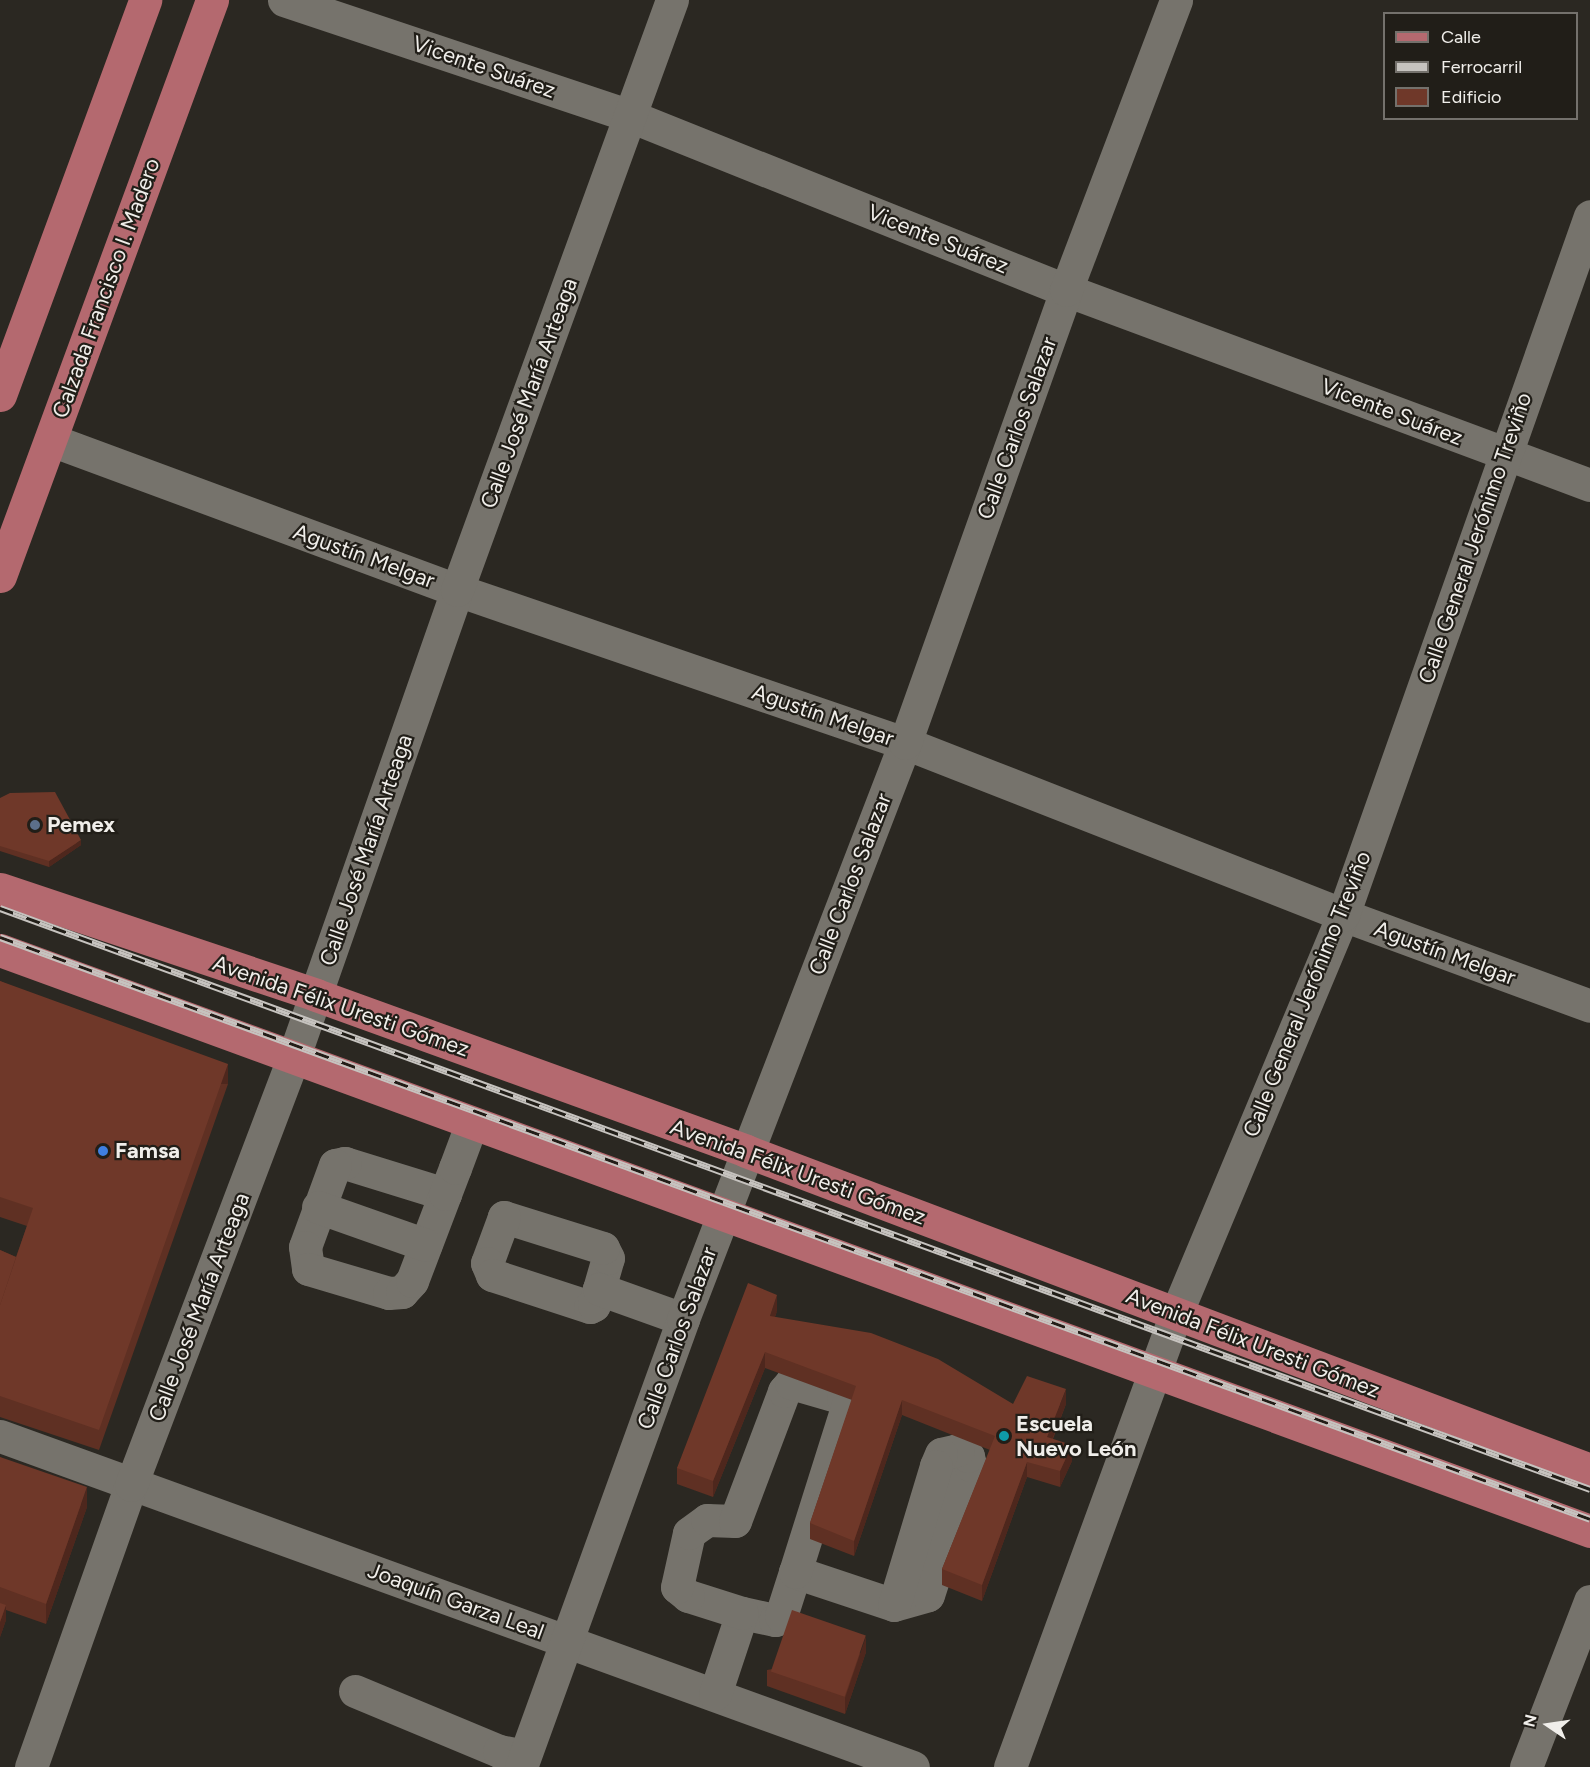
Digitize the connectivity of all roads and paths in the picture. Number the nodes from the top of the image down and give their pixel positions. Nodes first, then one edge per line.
1 (145, 0) edge
2 (212, 0) edge
3 (284, 0) edge
4 (672, 0) edge
5 (1176, 0) edge
6 (630, 116) junction
7 (1590, 216) edge
8 (1066, 290) junction
9 (0, 395) edge
10 (51, 440) junction
11 (1504, 454) junction
12 (1590, 485) edge
13 (0, 576) edge
14 (457, 590) junction
15 (904, 743) junction
16 (0, 889) edge
17 (1343, 915) junction
18 (0, 950) edge
19 (316, 995) junction
20 (1590, 1006) edge
21 (294, 1056) junction
22 (471, 1125) junction
23 (746, 1151) junction
24 (445, 1194) junction
25 (318, 1207) junction
26 (724, 1213) junction
27 (426, 1245) junction
28 (598, 1289) dead end
29 (1176, 1314) junction
30 (683, 1319) junction
31 (1155, 1371) junction
32 (0, 1436) edge
33 (1590, 1470) edge
34 (131, 1485) junction
35 (1590, 1532) edge
36 (795, 1572) junction
37 (1590, 1601) edge
38 (894, 1605) dead end
39 (742, 1613) junction
40 (567, 1640) junction
41 (355, 1691) dead end
42 (715, 1694) junction
43 (523, 1762) edge
44 (31, 1767) edge
45 (913, 1767) edge
46 (1011, 1767) edge
47 (1526, 1767) edge

1 - 9 main road
2 - 10 main road, Calzada Francisco I. Madero
3 - 6 street, Vicente Suárez
4 - 6 street, Calle José María Arteaga
5 - 8 street, Calle Carlos Salazar
6 - 8 street, Vicente Suárez
6 - 14 street, Calle José María Arteaga
7 - 11 street, Calle General Jerónimo Treviño
8 - 11 street, Vicente Suárez
8 - 15 street, Calle Carlos Salazar
10 - 13 main road, Calzada Francisco I. Madero
10 - 14 street, Agustín Melgar
11 - 12 street, Vicente Suárez
11 - 17 street, Calle General Jerónimo Treviño
14 - 15 street, Agustín Melgar
14 - 19 street, Calle José María Arteaga
15 - 17 street, Agustín Melgar
15 - 23 street, Calle Carlos Salazar
16 - 19 main road, Avenida Félix Uresti Gómez
17 - 20 street, Agustín Melgar
17 - 29 street, Calle General Jerónimo Treviño
18 - 21 main road
19 - 21 street, Calle José María Arteaga
19 - 23 main road, Avenida Félix Uresti Gómez
21 - 22 main road
21 - 34 street, Calle José María Arteaga
22 - 24 street
22 - 26 main road
23 - 26 street, Calle Carlos Salazar
23 - 29 main road, Avenida Félix Uresti Gómez
24 - 25 street
24 - 27 street
25 - 27 street
25 - 27 street
26 - 30 street, Calle Carlos Salazar
26 - 31 main road
28 - 30 street
29 - 31 street, Calle General Jerónimo Treviño
29 - 33 main road, Avenida Félix Uresti Gómez
30 - 40 street, Calle Carlos Salazar
31 - 35 main road
31 - 46 street, Calle General Jerónimo Treviño
32 - 34 street, Joaquín Garza Leal
34 - 40 street, Joaquín Garza Leal
34 - 44 street, Calle José María Arteaga
36 - 38 street
36 - 39 street
36 - 39 street
37 - 47 street
39 - 42 street
40 - 42 street, Joaquín Garza Leal
40 - 43 street, Calle Carlos Salazar
41 - 43 street
42 - 45 street, Joaquín Garza Leal

